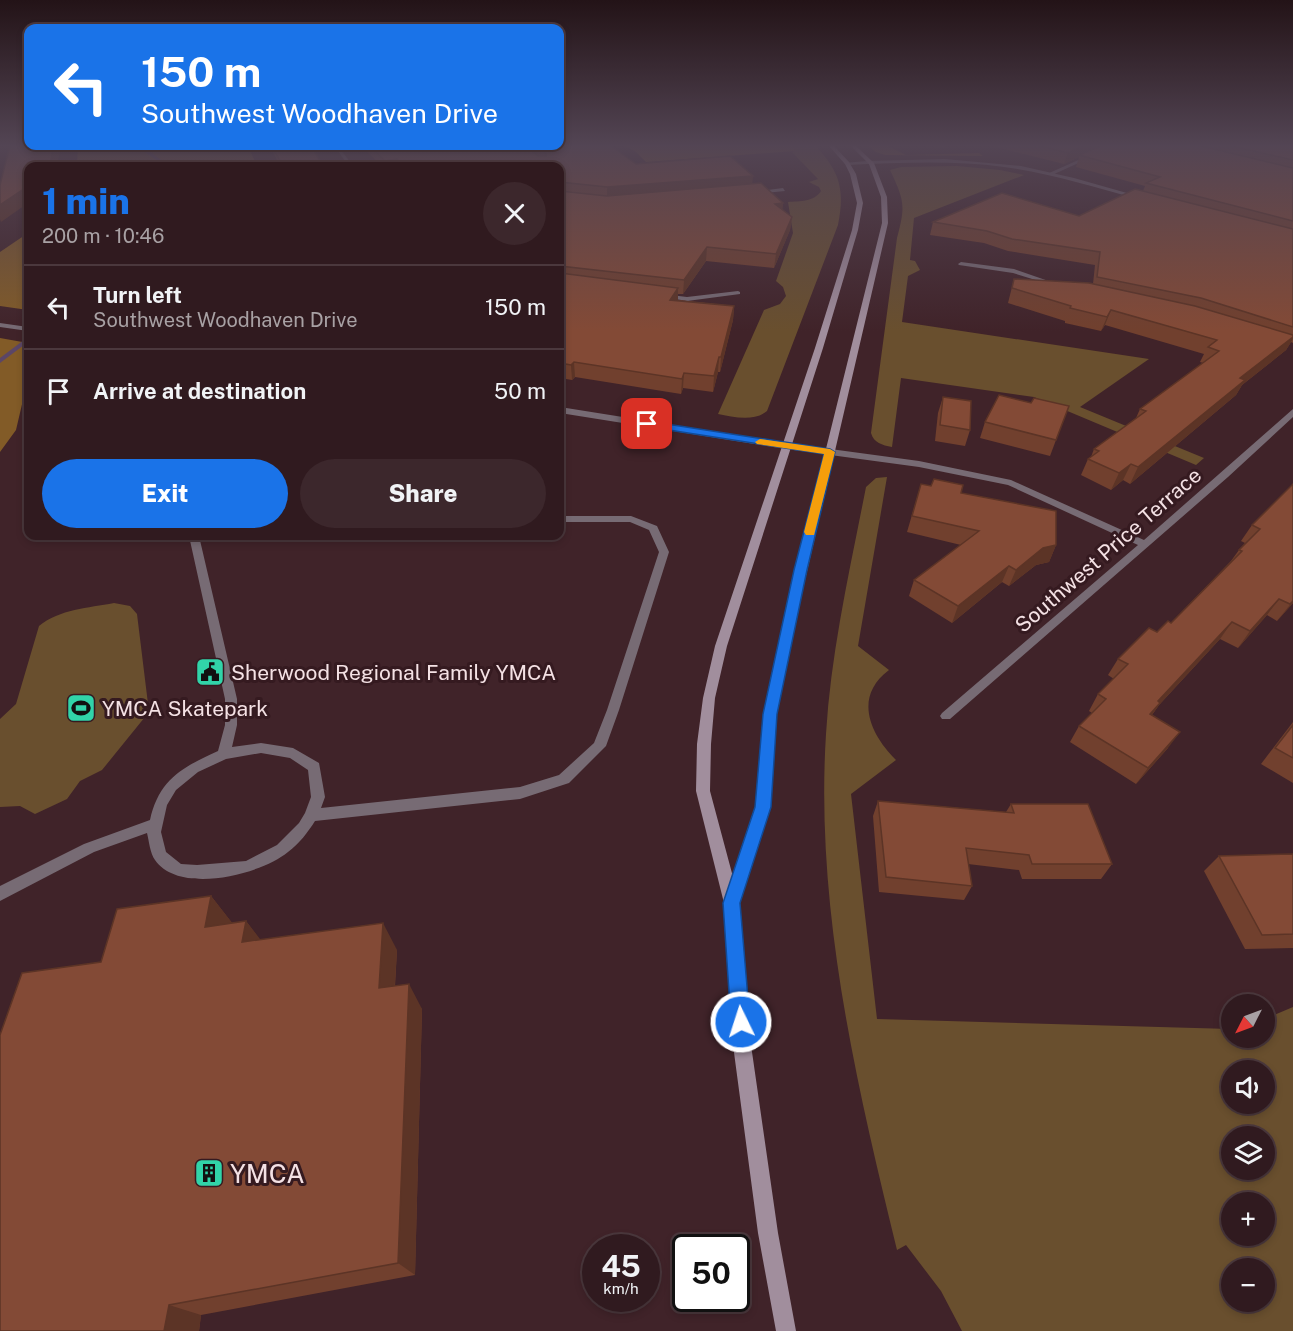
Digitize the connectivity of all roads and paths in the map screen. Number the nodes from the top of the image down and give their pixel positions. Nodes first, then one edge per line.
1 (859, 207) edge
2 (884, 207) edge
3 (961, 264) dead end
4 (1066, 288) edge
5 (738, 293) dead end
6 (652, 294) edge
7 (0, 325) edge
8 (24, 328) edge
9 (564, 411) edge
10 (1293, 412) edge
11 (786, 446) junction
12 (830, 452) junction
13 (564, 519) edge
14 (195, 540) edge
15 (1145, 544) junction
16 (946, 716) dead end
17 (225, 754) junction
18 (311, 815) junction
19 (157, 823) junction
20 (0, 894) edge
21 (732, 903) junction
22 (786, 1331) edge

1 - 11 main road
2 - 12 main road
3 - 4 street
5 - 6 street
7 - 8 street
9 - 11 street
10 - 15 street, Southwest Price Terrace
11 - 12 street
11 - 21 main road
12 - 15 street
12 - 21 main road
13 - 18 street
14 - 17 street
15 - 16 street, Southwest Price Terrace
17 - 18 street
17 - 19 street
18 - 19 street
19 - 20 street
21 - 22 main road

